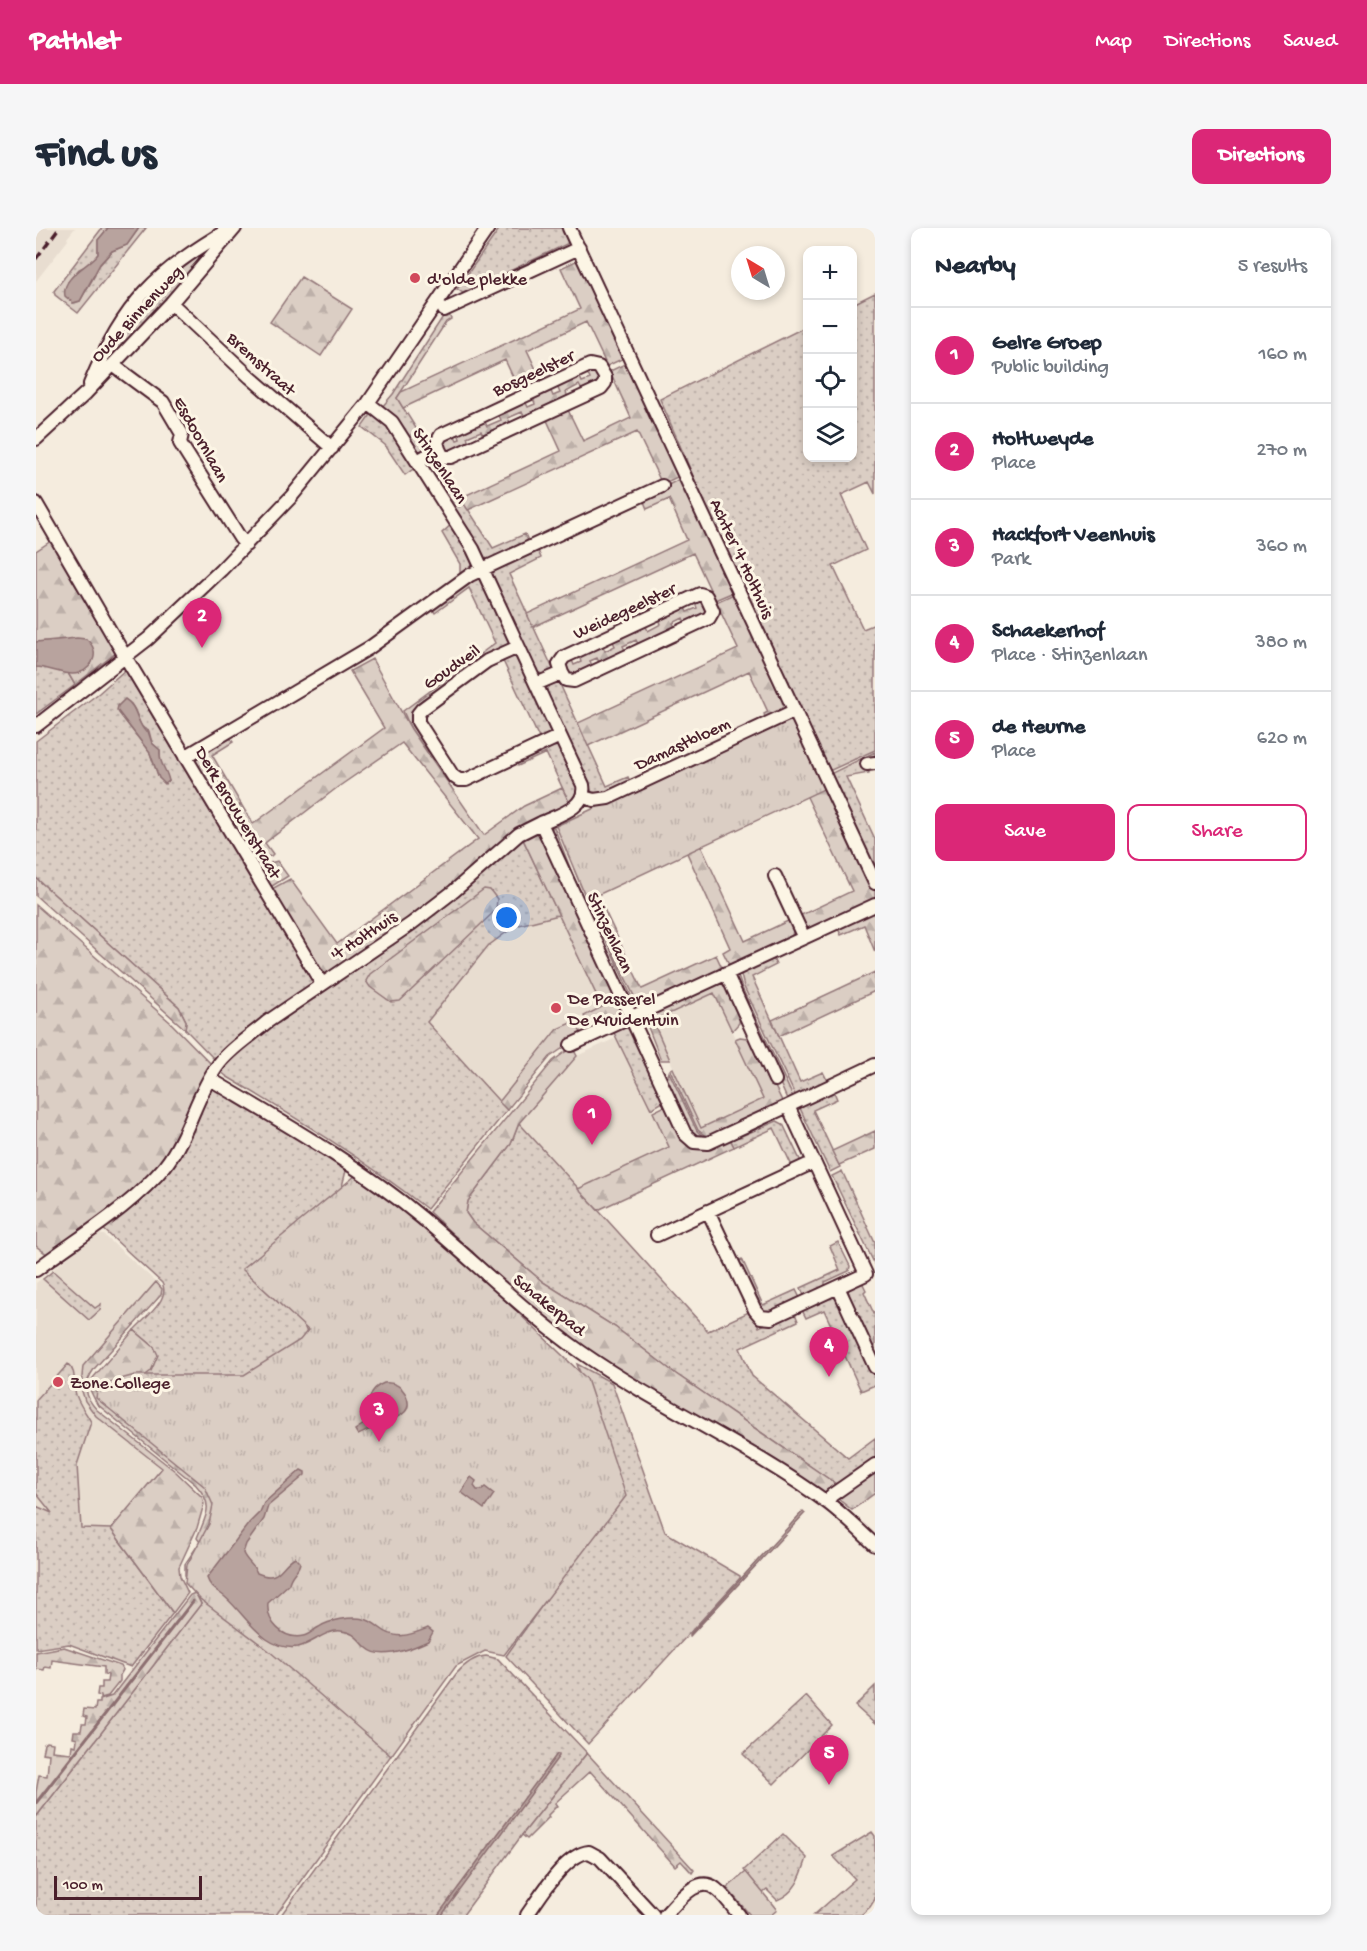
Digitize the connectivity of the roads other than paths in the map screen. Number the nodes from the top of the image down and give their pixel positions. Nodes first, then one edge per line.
1 (233, 228) edge
2 (488, 228) edge
3 (569, 228) edge
4 (579, 248) junction
5 (444, 291) junction
6 (461, 302) junction
7 (171, 303) junction
8 (444, 310) dead end
9 (112, 365) junction
10 (86, 393) junction
11 (368, 403) junction
12 (36, 439) edge
13 (332, 448) junction
14 (439, 449) junction
15 (417, 461) junction
16 (662, 486) dead end
17 (36, 503) edge
18 (246, 544) junction
19 (483, 569) junction
20 (518, 647) junction
21 (126, 658) junction
22 (562, 673) junction
23 (536, 684) junction
24 (794, 711) junction
25 (36, 726) edge
26 (560, 736) junction
27 (185, 757) junction
28 (583, 797) junction
29 (541, 824) junction
30 (775, 876) dead end
31 (875, 883) edge
32 (875, 904) edge
33 (804, 938) junction
34 (726, 973) junction
35 (322, 984) junction
36 (631, 1018) junction
37 (571, 1045) dead end
38 (875, 1065) edge
39 (210, 1079) junction
40 (775, 1080) dead end
41 (788, 1106) junction
42 (814, 1162) junction
43 (708, 1211) junction
44 (657, 1235) dead end
45 (36, 1270) edge
46 (870, 1271) edge
47 (837, 1287) junction
48 (875, 1367) edge
49 (875, 1464) edge
50 (827, 1502) junction
51 (875, 1545) edge
52 (527, 1915) edge
53 (653, 1915) edge
54 (664, 1915) edge
55 (739, 1915) edge

1 - 7 street, Oude Binnenweg
1 - 10 street, Oude Binnenweg
2 - 5 street
3 - 4 street, Achter 't Holthuis
4 - 6 street
4 - 24 street, Achter 't Holthuis
5 - 6 street
5 - 11 street
6 - 8 street
7 - 9 street, Oude Binnenweg
7 - 13 street, Bremstraat
9 - 10 street, Oude Binnenweg
9 - 18 street, Esdoornlaan
10 - 12 street, Oude Binnenweg
11 - 13 street
11 - 15 street, Stinzenlaan
13 - 18 street
14 - 14 street, Bosgeelster
14 - 15 street, Bosgeelster
15 - 19 street, Stinzenlaan
16 - 19 street
17 - 21 street, Derk Brouwerstraat
18 - 21 street
19 - 20 street, Stinzenlaan
19 - 27 street
20 - 23 street, Stinzenlaan
20 - 26 street, Goudveil
21 - 25 street
21 - 27 street, Derk Brouwerstraat
22 - 22 street, Weidegeelster
22 - 23 street, Weidegeelster
23 - 26 street, Stinzenlaan
24 - 28 street, Damastbloem
24 - 31 street, Achter 't Holthuis
26 - 28 street, Stinzenlaan
27 - 35 street, Derk Brouwerstraat
28 - 29 street
29 - 35 street, 't Holthuis
29 - 36 street, Stinzenlaan
30 - 33 street
32 - 33 street
33 - 34 street
34 - 36 street
34 - 40 street
35 - 39 street, 't Holthuis
36 - 37 street
36 - 41 street, Stinzenlaan
38 - 41 street
39 - 45 street, 't Holthuis
39 - 50 street, Schakerpad
41 - 42 street
42 - 43 street
42 - 46 street
43 - 44 street
43 - 47 street
46 - 47 street
47 - 48 street
49 - 50 street
50 - 51 street, Schakerpad
52 - 53 street
54 - 55 street

